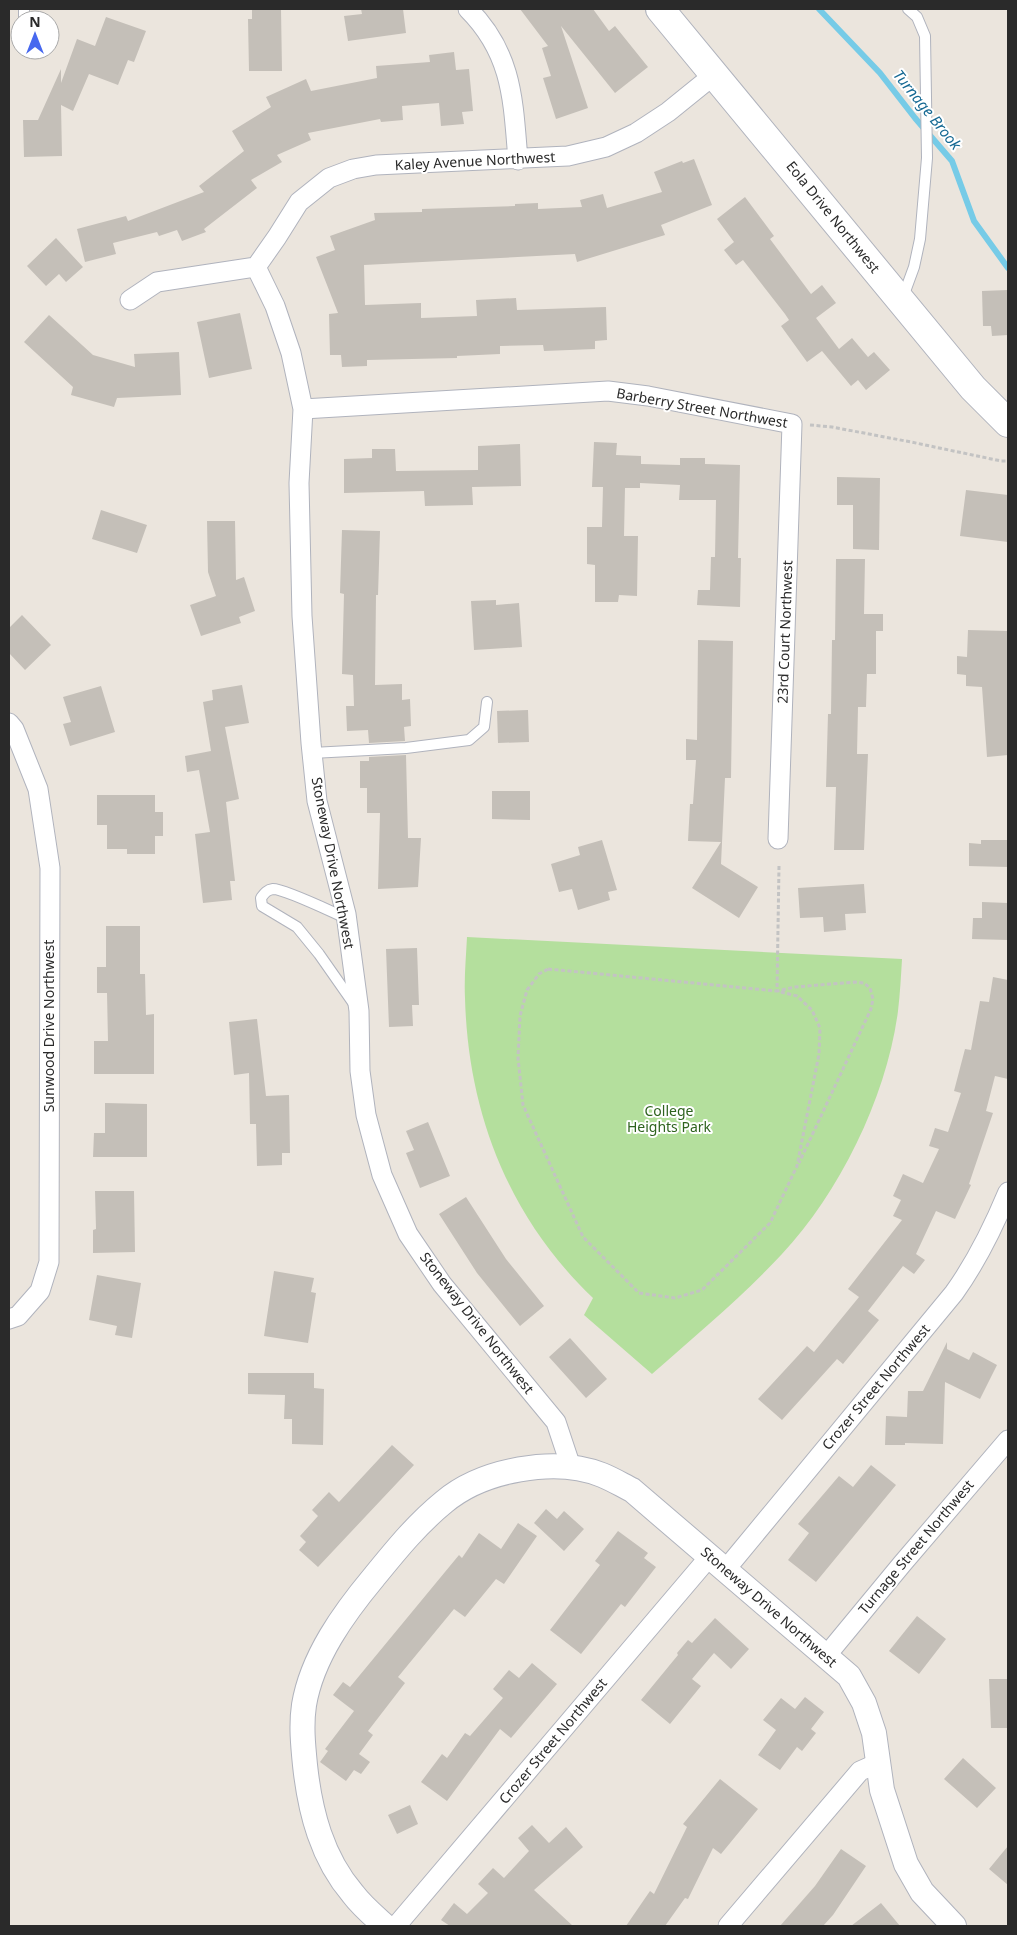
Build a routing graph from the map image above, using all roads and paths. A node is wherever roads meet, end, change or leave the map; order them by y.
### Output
1 (468, 9) edge
2 (660, 9) edge
3 (908, 9) edge
4 (715, 74) junction
5 (518, 160) junction
6 (256, 267) junction
7 (130, 300) dead end
8 (901, 301) junction
9 (303, 409) junction
10 (1008, 423) edge
11 (792, 424) junction
12 (1008, 460) edge
13 (487, 702) dead end
14 (9, 723) edge
15 (312, 753) junction
16 (778, 839) dead end
17 (779, 866) dead end
18 (346, 918) junction
19 (777, 991) junction
20 (359, 1012) junction
21 (797, 1166) junction
22 (1008, 1192) edge
23 (9, 1319) edge
24 (1008, 1440) edge
25 (571, 1467) junction
26 (718, 1563) junction
27 (826, 1656) junction
28 (878, 1763) junction
29 (385, 1926) edge
30 (396, 1926) edge
31 (728, 1926) edge
32 (954, 1926) edge

1 - 5 street
2 - 4 main road, Eola Drive Northwest
3 - 8 lane
4 - 5 street, Kaley Avenue Northwest
4 - 8 main road, Eola Drive Northwest
5 - 6 street, Kaley Avenue Northwest
6 - 7 street
6 - 9 street, Stoneway Drive Northwest
8 - 10 main road, Eola Drive Northwest
9 - 11 street, Barberry Street Northwest
9 - 15 street, Stoneway Drive Northwest
11 - 12 path, Barberry Street Northwest
11 - 16 street, 23rd Court Northwest
13 - 15 lane
14 - 23 street, Sunwood Drive Northwest
15 - 18 street, Stoneway Drive Northwest
17 - 19 path
18 - 20 street, Stoneway Drive Northwest
18 - 20 lane
19 - 21 path
19 - 21 path
19 - 21 path
20 - 25 street, Stoneway Drive Northwest
22 - 26 street, Crozer Street Northwest
24 - 27 street, Turnage Street Northwest
25 - 26 street, Stoneway Drive Northwest
25 - 29 street
26 - 27 street, Stoneway Drive Northwest
26 - 30 street, Crozer Street Northwest
27 - 28 street, Stoneway Drive Northwest
28 - 31 street
28 - 32 street, Stoneway Drive Northwest

